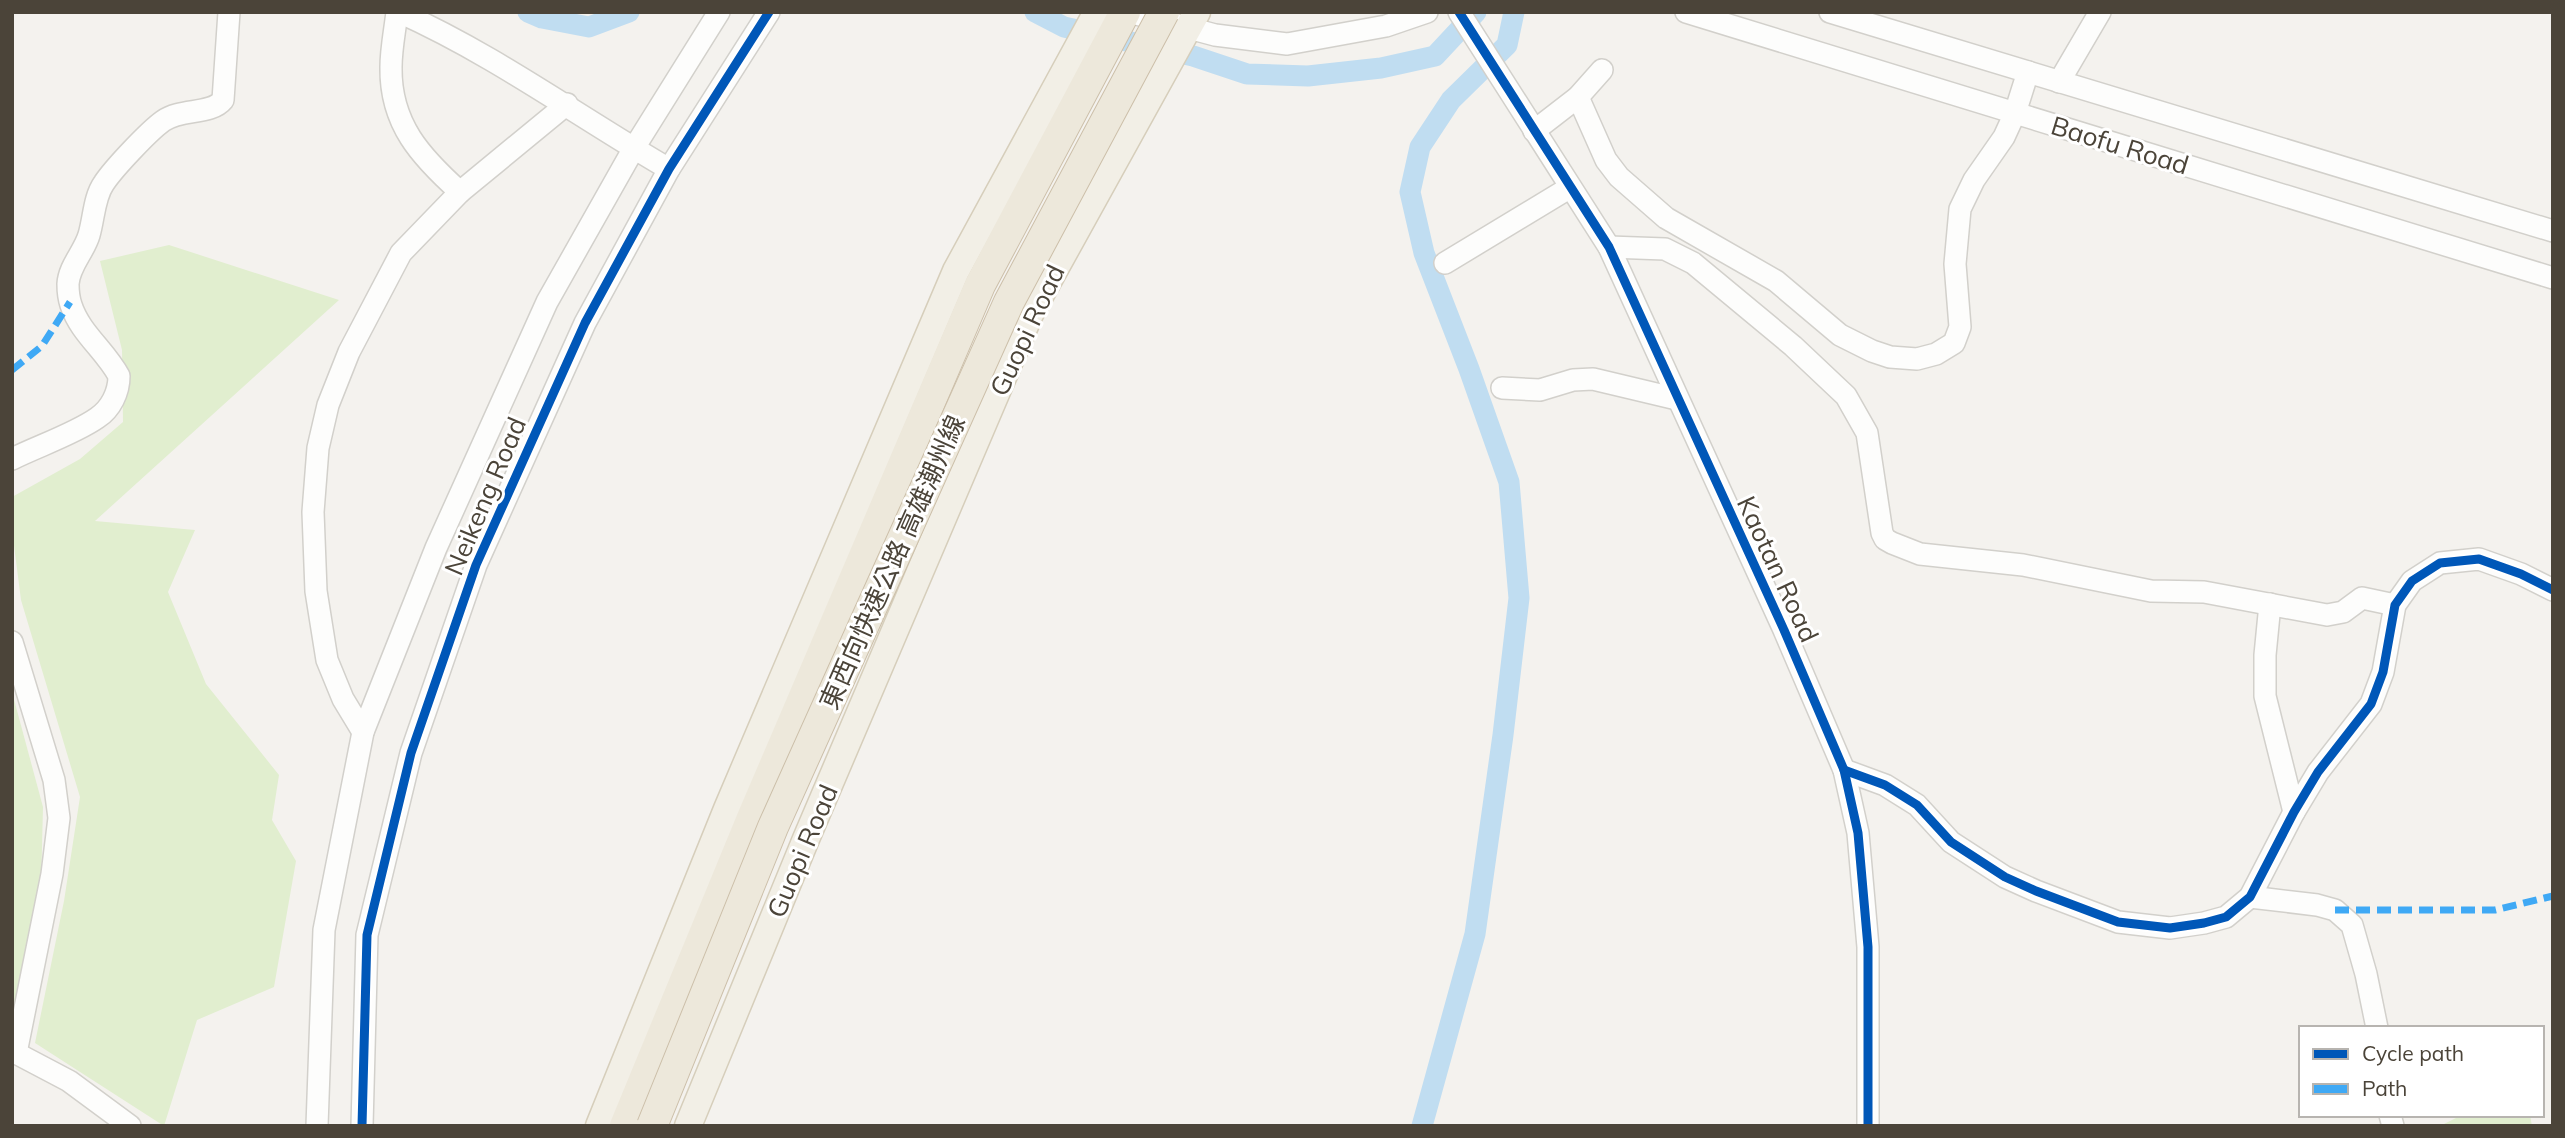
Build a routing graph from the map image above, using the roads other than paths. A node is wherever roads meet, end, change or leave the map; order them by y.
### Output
1 (229, 12) edge
2 (398, 12) edge
3 (719, 12) edge
4 (769, 12) edge
5 (1127, 12) edge
6 (1427, 12) edge
7 (1459, 12) edge
8 (1686, 12) edge
9 (1830, 12) edge
10 (2100, 12) edge
11 (1096, 15) edge
12 (1183, 23) edge
13 (1602, 70) dead end
14 (2028, 72) junction
15 (2059, 82) junction
16 (1578, 97) junction
17 (567, 104) junction
18 (2015, 113) junction
19 (1534, 131) junction
20 (634, 148) junction
21 (669, 169) junction
22 (1569, 188) junction
23 (460, 192) junction
24 (2553, 231) edge
25 (1609, 247) junction
26 (1446, 262) dead end
27 (2553, 278) edge
28 (1502, 388) dead end
29 (1677, 398) junction
30 (12, 459) edge
31 (2553, 590) edge
32 (2270, 604) junction
33 (2395, 604) junction
34 (12, 642) edge
35 (363, 732) junction
36 (1844, 770) junction
37 (2294, 812) junction
38 (2250, 897) junction
39 (2376, 1026) edge
40 (14, 1052) edge
41 (130, 1126) edge
42 (317, 1126) edge
43 (362, 1126) edge
44 (599, 1126) edge
45 (625, 1126) edge
46 (652, 1126) edge
47 (688, 1126) edge
48 (1868, 1126) edge

1 - 30 street
2 - 17 street
2 - 23 street
3 - 20 street, Neikeng Road
4 - 21 street, Neikeng Road
5 - 12 street
5 - 45 highway, 東西向快速公路 高雄潮州線
6 - 12 street
7 - 19 street, Kaotan Road
8 - 18 street, Baofu Road
9 - 14 street, Baofu Road
10 - 15 street
11 - 44 main road
12 - 46 highway, 東西向快速公路 高雄潮州線, bridge
12 - 47 main road, Guopi Road
13 - 16 street
14 - 15 street, Baofu Road
14 - 18 street
15 - 24 street, Baofu Road
16 - 18 street
16 - 19 street
17 - 20 street
17 - 23 street
18 - 27 street, Baofu Road
19 - 22 street, Kaotan Road
20 - 21 street
20 - 35 street, Neikeng Road
21 - 43 street, Neikeng Road
22 - 25 street, Kaotan Road
22 - 26 street
23 - 35 street
25 - 29 street, Kaotan Road
25 - 32 street
28 - 29 street
29 - 36 street, Kaotan Road
31 - 33 street
32 - 33 street
32 - 37 street
33 - 37 street
34 - 40 street
35 - 42 street, Neikeng Road
36 - 38 street
36 - 48 street, Kaotan Road
37 - 38 street
38 - 39 street
40 - 41 street

